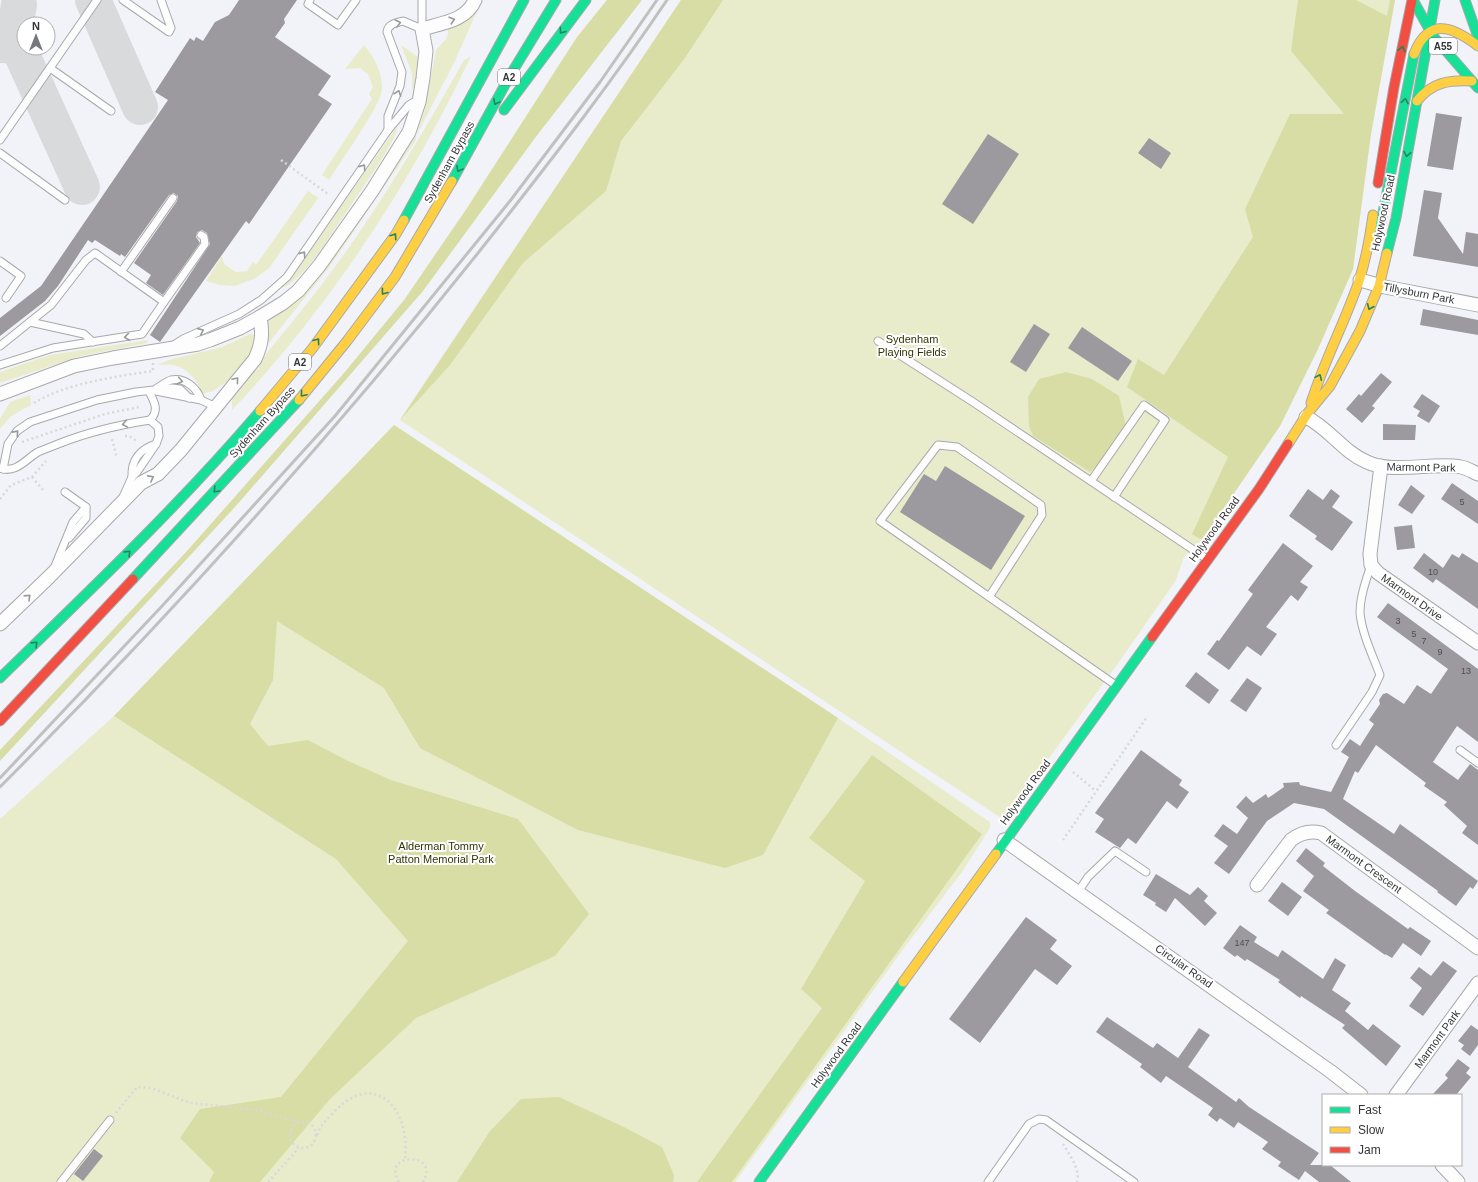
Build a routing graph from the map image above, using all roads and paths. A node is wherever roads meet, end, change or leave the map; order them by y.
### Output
1 (97, 0) edge
2 (123, 0) edge
3 (161, 0) edge
4 (310, 0) edge
5 (356, 0) edge
6 (422, 0) edge
7 (475, 0) edge
8 (524, 0) edge
9 (556, 0) edge
10 (586, 0) edge
11 (1412, 0) edge
12 (1435, 0) edge
13 (1465, 0) edge
14 (422, 29) junction
15 (1430, 32) junction
16 (1478, 37) edge
17 (1478, 46) edge
18 (50, 68) junction
19 (1475, 85) edge
20 (419, 99) junction
21 (1417, 101) junction
22 (111, 112) dead end
23 (388, 130) junction
24 (478, 135) junction
25 (0, 140) edge
26 (0, 153) edge
27 (281, 160) dead end
28 (328, 194) dead end
29 (173, 198) dead end
30 (65, 200) dead end
31 (1371, 230) junction
32 (201, 235) dead end
33 (0, 261) edge
34 (121, 272) junction
35 (1360, 280) junction
36 (1379, 286) junction
37 (6, 298) dead end
38 (164, 302) junction
39 (1478, 304) edge
40 (260, 317) junction
41 (30, 322) junction
42 (878, 341) dead end
43 (93, 342) junction
44 (0, 346) edge
45 (167, 350) junction
46 (153, 362) dead end
47 (0, 365) edge
48 (151, 391) junction
49 (0, 394) edge
50 (201, 400) junction
51 (34, 404) dead end
52 (139, 407) dead end
53 (216, 407) junction
54 (1306, 416) junction
55 (150, 420) junction
56 (123, 437) dead end
57 (118, 438) dead end
58 (112, 439) junction
59 (106, 440) dead end
60 (138, 442) dead end
61 (19, 445) dead end
62 (117, 458) dead end
63 (49, 460) dead end
64 (1381, 466) junction
65 (1, 468) edge
66 (1478, 474) edge
67 (32, 477) junction
68 (1091, 481) junction
69 (44, 491) dead end
70 (64, 492) dead end
71 (1114, 497) junction
72 (0, 499) edge
73 (120, 504) junction
74 (1207, 559) junction
75 (1371, 565) junction
76 (49, 577) junction
77 (989, 597) junction
78 (0, 624) edge
79 (1478, 643) edge
80 (4, 672) edge
81 (0, 678) edge
82 (1117, 686) junction
83 (14, 705) junction
84 (0, 712) edge
85 (1147, 717) dead end
86 (0, 721) edge
87 (1336, 745) dead end
88 (1460, 750) dead end
89 (1478, 763) edge
90 (1071, 770) dead end
91 (1096, 791) junction
92 (1004, 840) junction
93 (1063, 840) dead end
94 (1146, 872) dead end
95 (1257, 885) dead end
96 (1078, 892) junction
97 (1478, 948) edge
98 (1478, 983) edge
99 (1360, 1094) edge
100 (1397, 1094) edge
101 (110, 1120) joint
102 (298, 1122) junction
103 (1053, 1125) junction
104 (317, 1135) junction
105 (299, 1148) junction
106 (405, 1159) junction
107 (1443, 1166) edge
108 (61, 1182) edge
109 (268, 1182) edge
110 (399, 1182) edge
111 (423, 1182) edge
112 (759, 1182) edge
113 (988, 1182) edge
114 (1077, 1182) edge
115 (1134, 1182) edge
116 (1458, 1182) edge

1 - 18 lane
2 - 3 lane
4 - 5 lane
6 - 14 lane
14 -> 7 street
80 -> 8 main road, Sydenham Bypass / A2
9 -> 24 main road, Sydenham Bypass / A2
10 -> 24 main road
11 - 15 main road, A55
31 -> 11 main road, Holywood Road
12 - 15 main road, Holywood Road
13 - 16 main road
14 - 20 street
23 -> 14 lane
15 - 17 main road
15 - 19 main road, A55
15 - 21 main road, Holywood Road
31 -> 15 main road
18 - 22 lane
18 - 25 lane
19 - 21 main road
20 - 23 lane
20 - 40 street
21 -> 36 main road, Holywood Road
45 -> 23 lane
24 -> 83 main road, Sydenham Bypass / A2
26 - 30 lane
27 - 28 path
29 - 34 lane
31 - 35 main road, Holywood Road
32 - 38 lane
33 - 37 lane
34 - 38 lane
34 - 41 lane
35 - 36 street, Tillysburn Park
54 -> 35 main road, Holywood Road
36 - 39 street, Tillysburn Park
36 -> 54 main road, Holywood Road
38 -> 43 lane
40 - 45 street
53 -> 40 street
41 - 43 lane
41 - 44 lane
42 - 68 lane
43 - 47 lane
45 - 49 street
46 - 51 path
48 - 50 lane
48 -> 50 lane
48 - 55 lane
65 -> 48 lane
50 - 53 lane
52 - 61 path
73 -> 53 street
54 - 64 street, Marmont Park
54 - 74 main road, Holywood Road
55 -> 65 lane
55 - 73 lane
56 - 60 path
57 - 58 path
58 - 59 path
58 - 62 path
63 - 67 path
64 - 66 street, Marmont Park
64 - 75 street, Marmont Drive
67 - 69 path
67 - 72 path
68 - 71 lane
68 - 71 lane
70 - 76 lane
71 - 74 lane
73 - 76 street
74 - 82 main road, Holywood Road
75 - 79 street, Marmont Drive
75 - 87 lane
78 -> 76 street
77 - 77 lane
77 - 82 lane
80 - 81 main road, Sydenham Bypass / A2
82 - 92 main road, Holywood Road
83 - 84 main road
83 - 86 main road, Sydenham Bypass / A2
85 - 91 path
88 - 89 lane
90 - 91 path
91 - 93 path
92 - 96 street, Circular Road
92 - 112 main road, Holywood Road
94 - 96 lane
95 - 97 street, Marmont Crescent
96 - 99 street, Circular Road
98 - 100 street, Marmont Park
101 - 102 path
101 - 108 lane
102 - 104 path
102 - 105 path
103 - 113 lane
103 - 114 path
103 - 115 lane
104 - 105 path
104 - 106 path
105 - 109 path
106 - 110 path
106 - 111 path
107 - 116 street

